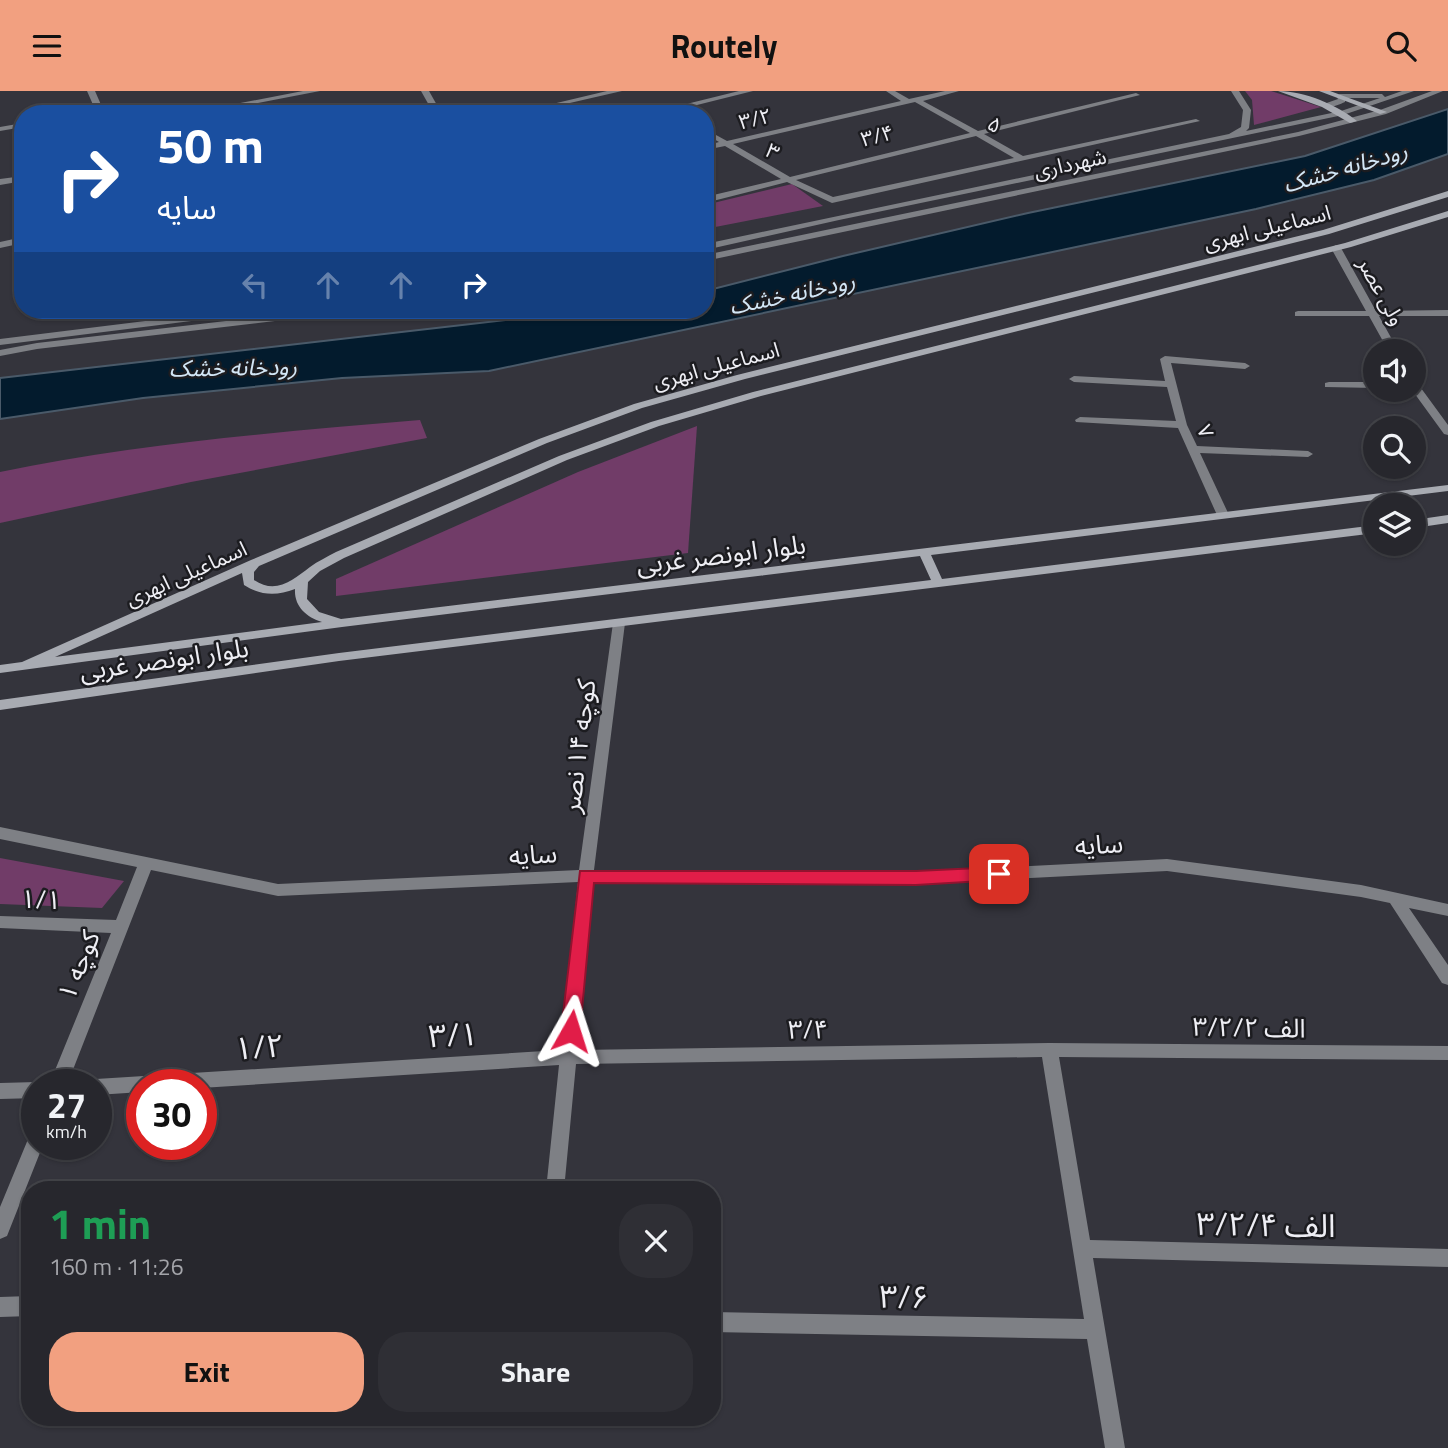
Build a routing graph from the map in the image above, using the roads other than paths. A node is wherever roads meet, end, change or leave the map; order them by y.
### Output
1 (316, 91) edge
2 (618, 91) edge
3 (750, 91) edge
4 (890, 91) edge
5 (955, 91) edge
6 (1235, 91) edge
7 (1282, 91) edge
8 (1323, 91) edge
9 (1439, 91) edge
10 (1409, 92) edge
11 (1136, 95) dead end
12 (1340, 96) junction
13 (912, 101) junction
14 (238, 105) edge
15 (553, 105) edge
16 (699, 105) edge
17 (1325, 105) junction
18 (1366, 106) junction
19 (1383, 112) junction
20 (1343, 113) junction
21 (1196, 121) dead end
22 (1353, 121) junction
23 (976, 134) junction
24 (714, 137) edge
25 (1223, 140) junction
26 (724, 143) junction
27 (714, 146) edge
28 (1020, 158) junction
29 (789, 180) junction
30 (1448, 194) edge
31 (714, 198) edge
32 (1448, 214) edge
33 (714, 245) edge
34 (1336, 248) junction
35 (714, 256) edge
36 (1373, 313) junction
37 (1448, 313) edge
38 (1298, 314) dead end
39 (183, 319) edge
40 (268, 319) edge
41 (1387, 339) edge
42 (0, 342) edge
43 (0, 353) edge
44 (1245, 366) dead end
45 (1074, 379) dead end
46 (1171, 384) junction
47 (1329, 385) dead end
48 (1363, 385) edge
49 (1426, 402) edge
50 (1080, 420) dead end
51 (1182, 425) junction
52 (1448, 432) edge
53 (1193, 449) junction
54 (1308, 454) dead end
55 (1448, 488) edge
56 (1223, 515) junction
57 (1448, 519) edge
58 (1426, 522) edge
59 (1363, 531) edge
60 (924, 552) junction
61 (255, 563) junction
62 (302, 581) junction
63 (937, 583) junction
64 (342, 623) junction
65 (618, 623) junction
66 (26, 666) junction
67 (0, 669) edge
68 (0, 705) edge
69 (0, 833) edge
70 (146, 864) junction
71 (586, 876) junction
72 (1396, 900) junction
73 (1448, 910) edge
74 (0, 922) edge
75 (122, 926) junction
76 (1448, 978) edge
77 (1049, 1050) junction
78 (1448, 1053) edge
79 (568, 1057) junction
80 (64, 1069) edge
81 (341, 1070) joint
82 (112, 1086) edge
83 (21, 1090) edge
84 (0, 1091) edge
85 (28, 1160) edge
86 (556, 1181) edge
87 (0, 1230) edge
88 (1082, 1249) junction
89 (1448, 1258) edge
90 (21, 1306) edge
91 (0, 1307) edge
92 (721, 1322) edge
93 (1095, 1329) junction
94 (1115, 1448) edge

1 - 14 street
2 - 15 street
3 - 16 street
4 - 13 street, ۵
5 - 13 street, ۳/۲
6 - 25 street
7 - 17 main road
8 - 12 main road
9 - 19 street, شهرداری
10 - 12 street
10 - 18 street, شهرداری
11 - 23 street, ۳/۴
12 - 17 street
12 - 18 main road
13 - 23 street, ۵
13 - 26 street, ۳/۲
17 - 20 main road
18 - 19 main road
18 - 20 street, شهرداری
19 - 22 street, شهرداری
20 - 22 main road
20 - 25 street, شهرداری
21 - 28 street, ۳
22 - 35 street, شهرداری
23 - 28 street, ۵
23 - 29 street, ۳/۴
24 - 26 street, ۳
25 - 33 street, شهرداری
26 - 27 street
26 - 29 street, ۳
28 - 29 street, ۳
29 - 31 street, ۳/۴
30 - 61 main road, اسماعیلی ابهری
32 - 34 main road, اسماعیلی ابهری
34 - 36 street, ولی عصر
34 - 62 main road, اسماعیلی ابهری
36 - 37 street
36 - 38 street
36 - 41 street, ولی عصر
39 - 42 street
40 - 43 street
44 - 46 street, ۷
45 - 46 street
46 - 51 street, ۷
47 - 48 street
49 - 52 street
50 - 51 street
51 - 53 street, ۷
53 - 54 street
53 - 56 street, ۷
55 - 56 main road, بلوار ابونصر غربی
56 - 60 main road, بلوار ابونصر غربی
57 - 58 main road
59 - 63 main road, بلوار ابونصر غربی
60 - 63 main road
60 - 64 main road, بلوار ابونصر غربی
61 - 62 main road, اسماعیلی ابهری
61 - 66 main road, اسماعیلی ابهری
62 - 64 main road
63 - 65 main road, بلوار ابونصر غربی
64 - 66 main road, بلوار ابونصر غربی
65 - 68 main road, بلوار ابونصر غربی
65 - 71 street, کوچه ۱۴ نصر
66 - 67 main road, بلوار ابونصر غربی
69 - 70 street, سایه
70 - 71 street, سایه
70 - 75 street, کوچه ۱
71 - 72 street, سایه
71 - 79 street, کوچه ۱۴ نصر
72 - 73 street, سایه
72 - 76 street
74 - 75 street, ۱/۱
75 - 80 street, کوچه ۱
77 - 78 street, ۳/۲/۲ الف
77 - 79 street, ۳/۴
77 - 88 street
79 - 81 street, ۳/۱
79 - 86 street, کوچه ۱۴ نصر
81 - 82 street, ۱/۲
83 - 84 street
85 - 87 street
88 - 89 street, ۳/۲/۴ الف
88 - 93 street
90 - 91 street
92 - 93 street, ۳/۶
93 - 94 street

